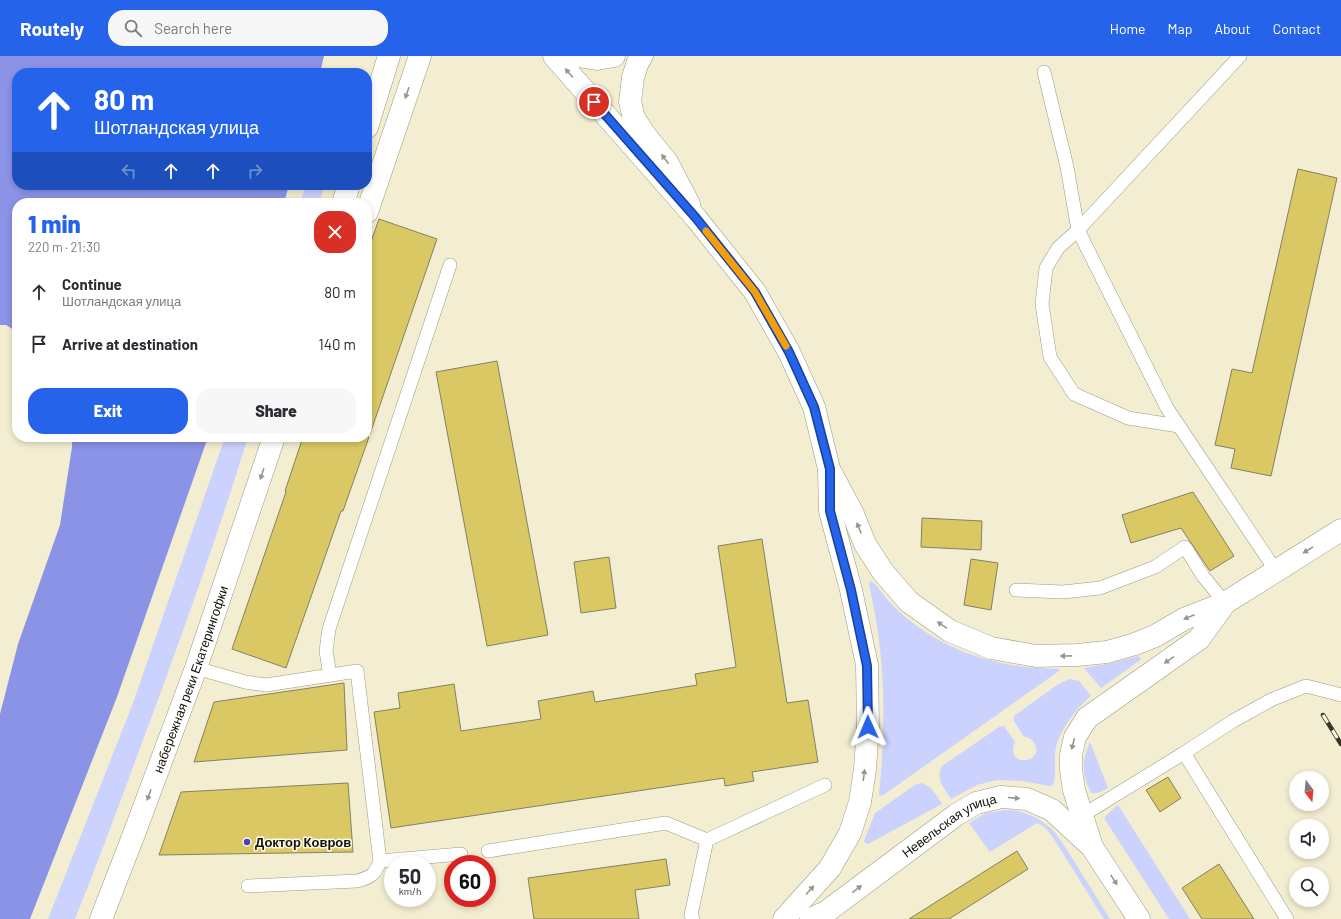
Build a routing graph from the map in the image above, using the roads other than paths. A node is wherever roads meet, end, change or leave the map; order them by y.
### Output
1 (389, 56) edge
2 (420, 56) edge
3 (554, 56) edge
4 (578, 56) edge
5 (614, 56) edge
6 (642, 56) edge
7 (1240, 56) edge
8 (1044, 72) dead end
9 (372, 111) edge
10 (372, 198) edge
11 (696, 218) junction
12 (1078, 230) junction
13 (450, 265) dead end
14 (1179, 426) junction
15 (272, 442) edge
16 (830, 469) junction
17 (1341, 530) edge
18 (1276, 571) junction
19 (1016, 590) dead end
20 (1225, 603) junction
21 (196, 668) junction
22 (330, 675) junction
23 (1341, 695) edge
24 (1184, 753) junction
25 (825, 785) dead end
26 (1083, 815) junction
27 (707, 840) junction
28 (1092, 847) junction
29 (488, 851) dead end
30 (461, 854) dead end
31 (380, 861) junction
32 (248, 886) dead end
33 (101, 919) edge
34 (693, 919) edge
35 (784, 919) edge
36 (811, 919) edge
37 (1139, 919) edge
38 (1287, 919) edge

1 - 9 main road
2 -> 10 main road
11 -> 3 main road
4 - 5 main road
11 -> 6 main road
7 - 12 lane
8 - 12 lane
11 - 16 main road
12 - 14 lane
12 - 14 lane
13 - 22 lane
14 - 18 lane
15 -> 21 main road, набережная реки Екатерингофки
20 -> 16 main road
35 -> 16 main road
17 -> 18 main road
18 - 20 main road
19 - 20 lane
20 -> 26 main road
21 - 22 lane
21 -> 33 main road, набережная реки Екатерингофки
22 - 31 lane
23 - 24 lane
24 - 26 lane
24 - 38 lane
25 - 27 lane
26 - 28 main road
27 - 29 lane
27 - 34 lane
36 -> 28 main road, Невельская улица
28 -> 37 main road
30 - 31 lane
31 - 32 lane

